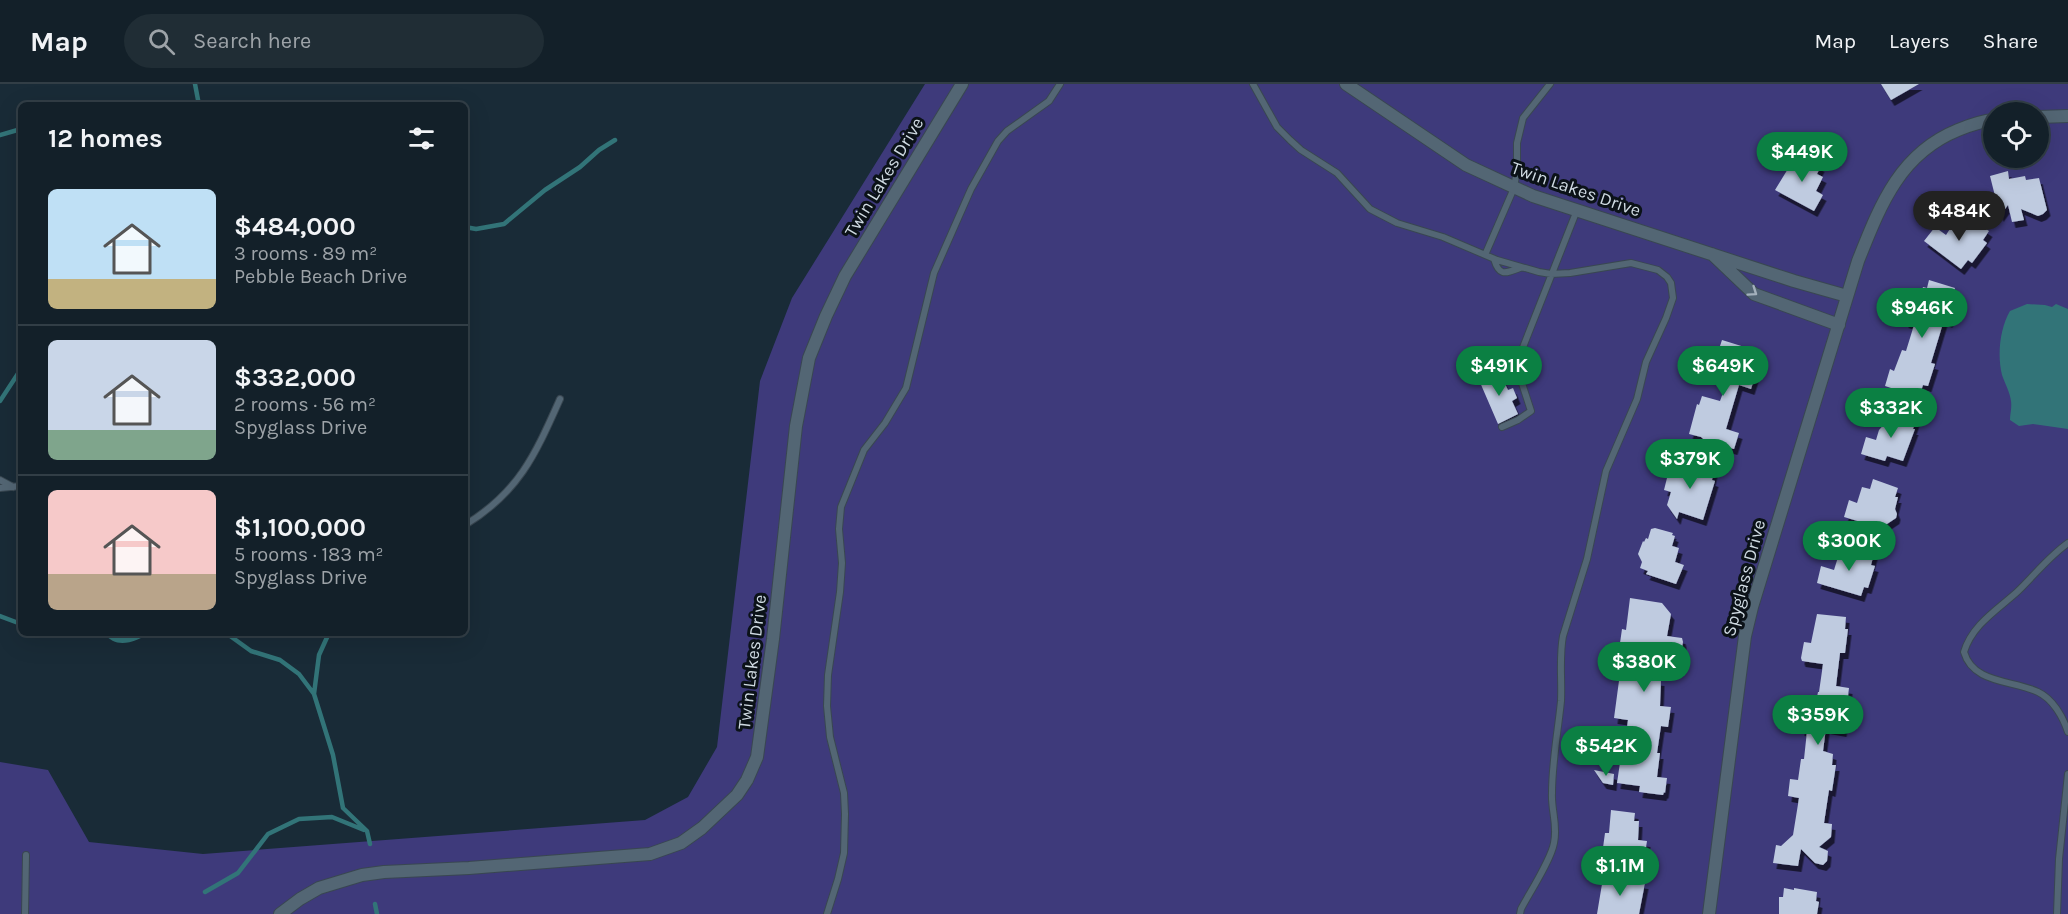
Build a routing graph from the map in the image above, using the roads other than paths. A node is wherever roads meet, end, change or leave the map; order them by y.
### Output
1 (962, 84) edge
2 (1060, 84) edge
3 (1253, 84) edge
4 (1347, 84) edge
5 (1550, 84) edge
6 (2068, 116) edge
7 (2049, 117) edge
8 (1983, 121) edge
9 (1514, 188) junction
10 (1578, 210) junction
11 (1711, 253) junction
12 (1485, 255) junction
13 (1551, 274) junction
14 (1847, 296) junction
15 (1839, 325) junction
16 (560, 399) dead end
17 (1502, 427) dead end
18 (0, 480) edge
19 (18, 486) edge
20 (13, 487) junction
21 (0, 488) edge
22 (468, 523) edge
23 (2068, 543) edge
24 (2068, 732) edge
25 (2068, 774) edge
26 (27, 855) dead end
27 (26, 914) edge
28 (280, 914) edge
29 (827, 914) edge
30 (1520, 914) edge
31 (1709, 914) edge
32 (2057, 914) edge

1 - 28 street, Twin Lakes Drive
2 - 29 lane
3 - 12 lane
4 - 9 street, Twin Lakes Drive
5 - 9 lane
6 - 7 street
8 - 14 street, Spyglass Drive
9 - 10 street, Twin Lakes Drive
9 - 12 lane
10 - 11 street, Twin Lakes Drive
10 - 13 lane
11 - 14 street, Twin Lakes Drive
11 -> 15 street, Twin Lakes Drive
12 - 13 lane
13 - 17 lane
13 - 30 lane
14 - 15 street, Spyglass Drive
15 - 31 street, Spyglass Drive
16 - 22 lane
18 - 20 lane
19 - 20 lane
20 - 21 lane
23 - 24 lane
25 - 32 lane
26 - 27 lane

